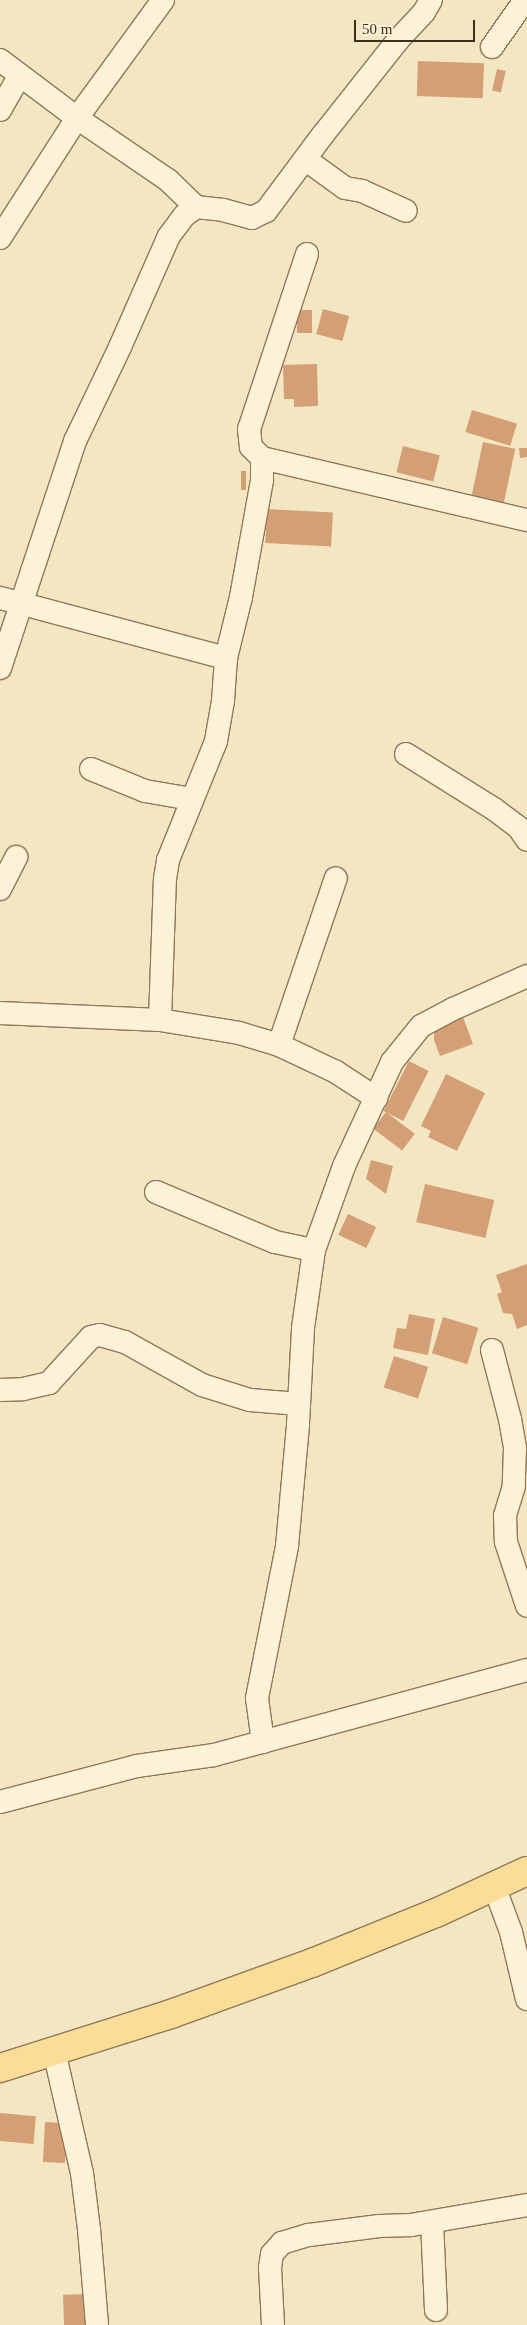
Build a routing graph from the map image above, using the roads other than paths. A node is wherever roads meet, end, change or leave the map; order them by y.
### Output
1 (163, 0) edge
2 (525, 0) edge
3 (422, 4) edge
4 (492, 48) dead end
5 (0, 60) edge
6 (20, 75) junction
7 (0, 110) edge
8 (77, 118) junction
9 (305, 159) junction
10 (196, 207) junction
11 (406, 211) dead end
12 (0, 238) edge
13 (307, 254) dead end
14 (262, 458) junction
15 (527, 520) edge
16 (11, 600) edge
17 (226, 658) junction
18 (0, 668) edge
19 (406, 754) dead end
20 (91, 770) dead end
21 (192, 799) junction
22 (527, 840) edge
23 (16, 857) dead end
24 (336, 878) dead end
25 (0, 889) edge
26 (527, 976) edge
27 (0, 1013) edge
28 (160, 1020) junction
29 (279, 1045) junction
30 (376, 1098) junction
31 (156, 1192) dead end
32 (314, 1250) junction
33 (492, 1350) dead end
34 (0, 1390) edge
35 (299, 1404) junction
36 (527, 1606) edge
37 (527, 1670) edge
38 (263, 1742) junction
39 (0, 1802) edge
40 (527, 1871) edge
41 (494, 1886) junction
42 (527, 1999) edge
43 (54, 2051) junction
44 (0, 2068) edge
45 (527, 2205) edge
46 (432, 2222) junction
47 (436, 2310) dead end
48 (97, 2325) edge
49 (273, 2325) edge

1 - 8 street
2 - 4 street
3 - 9 street
5 - 6 street
6 - 7 street
6 - 8 street
8 - 10 street
8 - 12 street
9 - 10 street
9 - 11 street
10 - 16 street
13 - 14 street
14 - 15 street
14 - 17 street
16 - 17 street
16 - 18 street
17 - 21 street
19 - 22 street
20 - 21 street
21 - 28 street
23 - 25 street
24 - 29 street
26 - 30 street
27 - 28 street
28 - 29 street
29 - 30 street
30 - 32 street
31 - 32 street
32 - 35 street
33 - 36 street
34 - 35 street
35 - 38 street
37 - 38 street
38 - 39 street
40 - 41 main road
41 - 42 street
41 - 43 main road
43 - 44 main road
43 - 48 street
45 - 46 street
46 - 47 street
46 - 49 street

